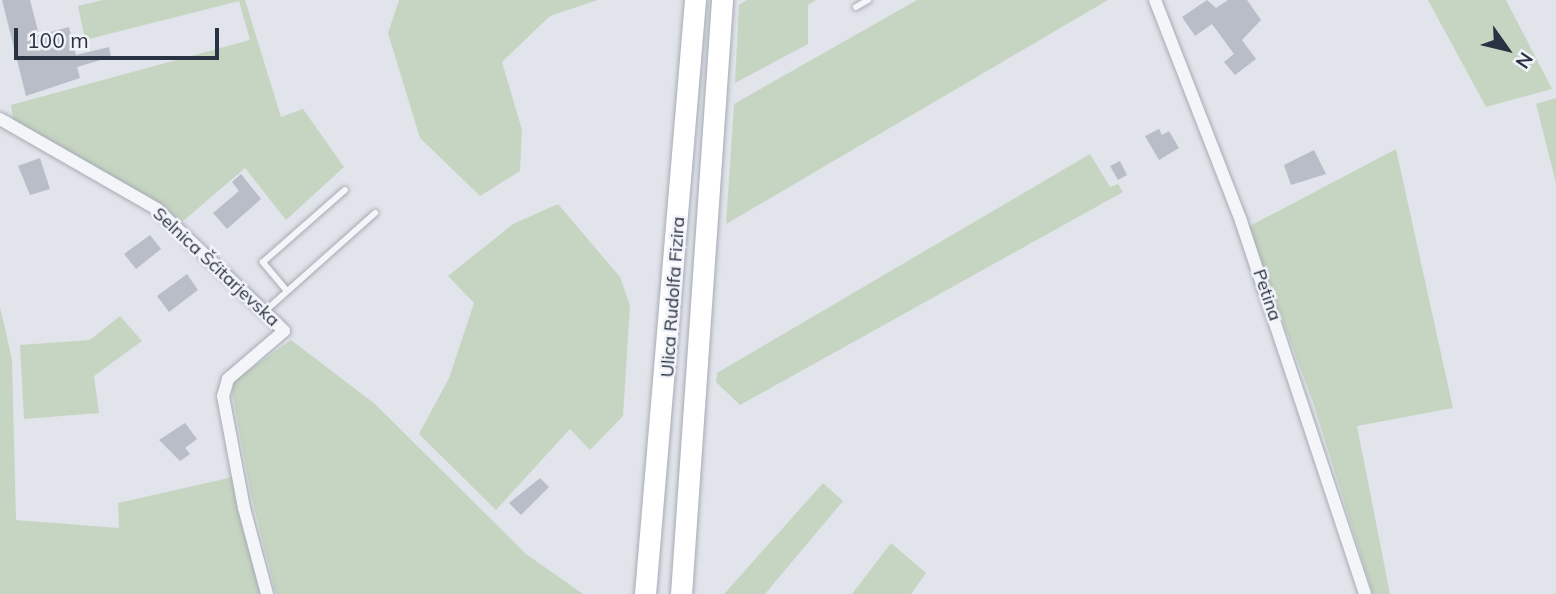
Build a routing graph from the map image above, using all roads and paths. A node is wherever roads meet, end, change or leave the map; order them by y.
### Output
1 (695, 0) edge
2 (722, 0) edge
3 (868, 0) edge
4 (1155, 0) edge
5 (856, 7) dead end
6 (0, 119) edge
7 (345, 190) dead end
8 (375, 213) dead end
9 (287, 292) junction
10 (264, 312) junction
11 (267, 594) edge
12 (645, 594) edge
13 (681, 594) edge
14 (1365, 594) edge

1 - 12 main road, Ulica Rudolfa Fizira
2 - 13 main road, Ulica Rudolfa Fizira
3 - 5 lane
4 - 14 street, Petina
6 - 10 street, Selnica Šćitarjevska
7 - 9 lane
8 - 9 lane
9 - 10 lane
10 - 11 street, Selnica Šćitarjevska

